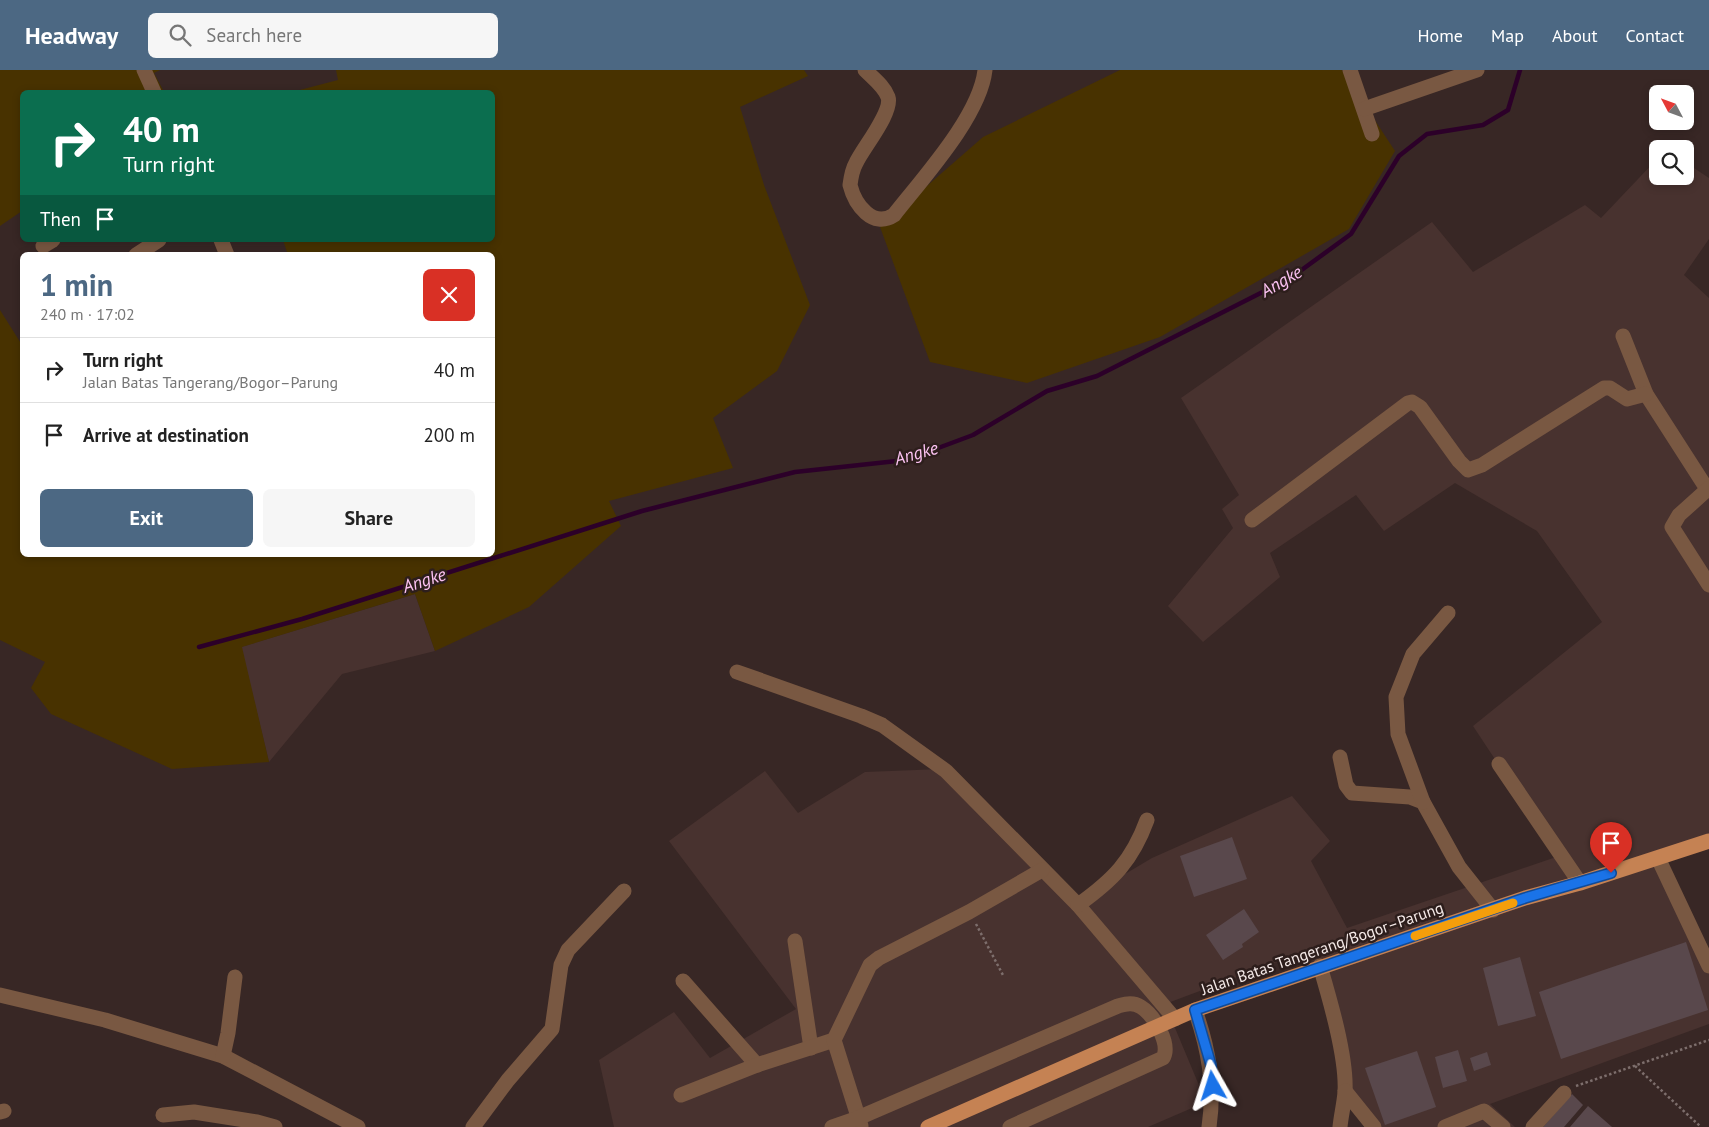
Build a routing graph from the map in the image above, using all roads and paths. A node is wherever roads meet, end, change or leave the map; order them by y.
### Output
1 (144, 70) edge
2 (865, 70) edge
3 (985, 70) edge
4 (1350, 70) edge
5 (1477, 70) edge
6 (153, 90) edge
7 (1364, 109) junction
8 (1372, 134) dead end
9 (156, 242) edge
10 (141, 252) edge
11 (1623, 336) dead end
12 (1646, 394) junction
13 (1708, 489) edge
14 (1252, 520) dead end
15 (1709, 585) edge
16 (1448, 613) dead end
17 (737, 672) dead end
18 (1340, 757) dead end
19 (1499, 764) dead end
20 (1423, 802) junction
21 (1147, 820) dead end
22 (1709, 841) edge
23 (1658, 858) junction
24 (1042, 870) junction
25 (1580, 884) junction
26 (624, 891) dead end
27 (1078, 906) junction
28 (1493, 910) junction
29 (970, 912) junction
30 (795, 941) dead end
31 (1320, 966) junction
32 (1709, 966) edge
33 (1004, 976) dead end
34 (235, 977) dead end
35 (683, 981) dead end
36 (0, 994) edge
37 (1195, 1010) junction
38 (1176, 1019) junction
39 (1158, 1026) junction
40 (834, 1040) junction
41 (1709, 1040) edge
42 (811, 1048) junction
43 (223, 1056) junction
44 (757, 1065) junction
45 (1635, 1066) junction
46 (1345, 1091) junction
47 (1564, 1092) joint
48 (680, 1095) dead end
49 (162, 1115) dead end
50 (860, 1122) edge
51 (275, 1127) edge
52 (358, 1127) edge
53 (473, 1127) edge
54 (832, 1127) edge
55 (928, 1127) edge
56 (1010, 1127) edge
57 (1209, 1127) edge
58 (1340, 1127) edge
59 (1374, 1127) edge
60 (1445, 1127) edge
61 (1503, 1127) edge
62 (1533, 1127) edge
63 (1701, 1127) edge

1 - 6 street
2 - 3 street
4 - 7 street
5 - 7 street
7 - 8 street
9 - 10 street
11 - 12 street
12 - 13 street
12 - 14 street
13 - 15 street
16 - 20 street
17 - 24 street
18 - 20 street
19 - 25 street
20 - 28 street
21 - 27 street
22 - 23 main road, Jalan Batas Tangerang/Bogor–Parung
23 - 25 main road, Jalan Batas Tangerang/Bogor–Parung
23 - 32 street
24 - 27 street
24 - 29 street
25 - 28 main road, Jalan Batas Tangerang/Bogor–Parung
26 - 53 street
27 - 38 street
28 - 31 main road, Jalan Batas Tangerang/Bogor–Parung
29 - 33 path
29 - 40 street
30 - 42 street
31 - 37 main road, Jalan Batas Tangerang/Bogor–Parung
31 - 46 street
34 - 43 street
35 - 44 street
36 - 43 street
37 - 38 main road, Jalan Batas Tangerang/Bogor–Parung
37 - 57 street
38 - 39 main road, Jalan Batas Tangerang/Bogor–Parung
39 - 50 street
39 - 55 main road, Jalan Batas Tangerang/Bogor–Parung
39 - 56 street
40 - 42 street
40 - 50 street
41 - 45 path
42 - 44 street
43 - 52 street
44 - 48 street
45 - 47 path
45 - 63 path
46 - 58 street
46 - 59 street
47 - 62 street
49 - 51 street
50 - 54 street
60 - 61 street

